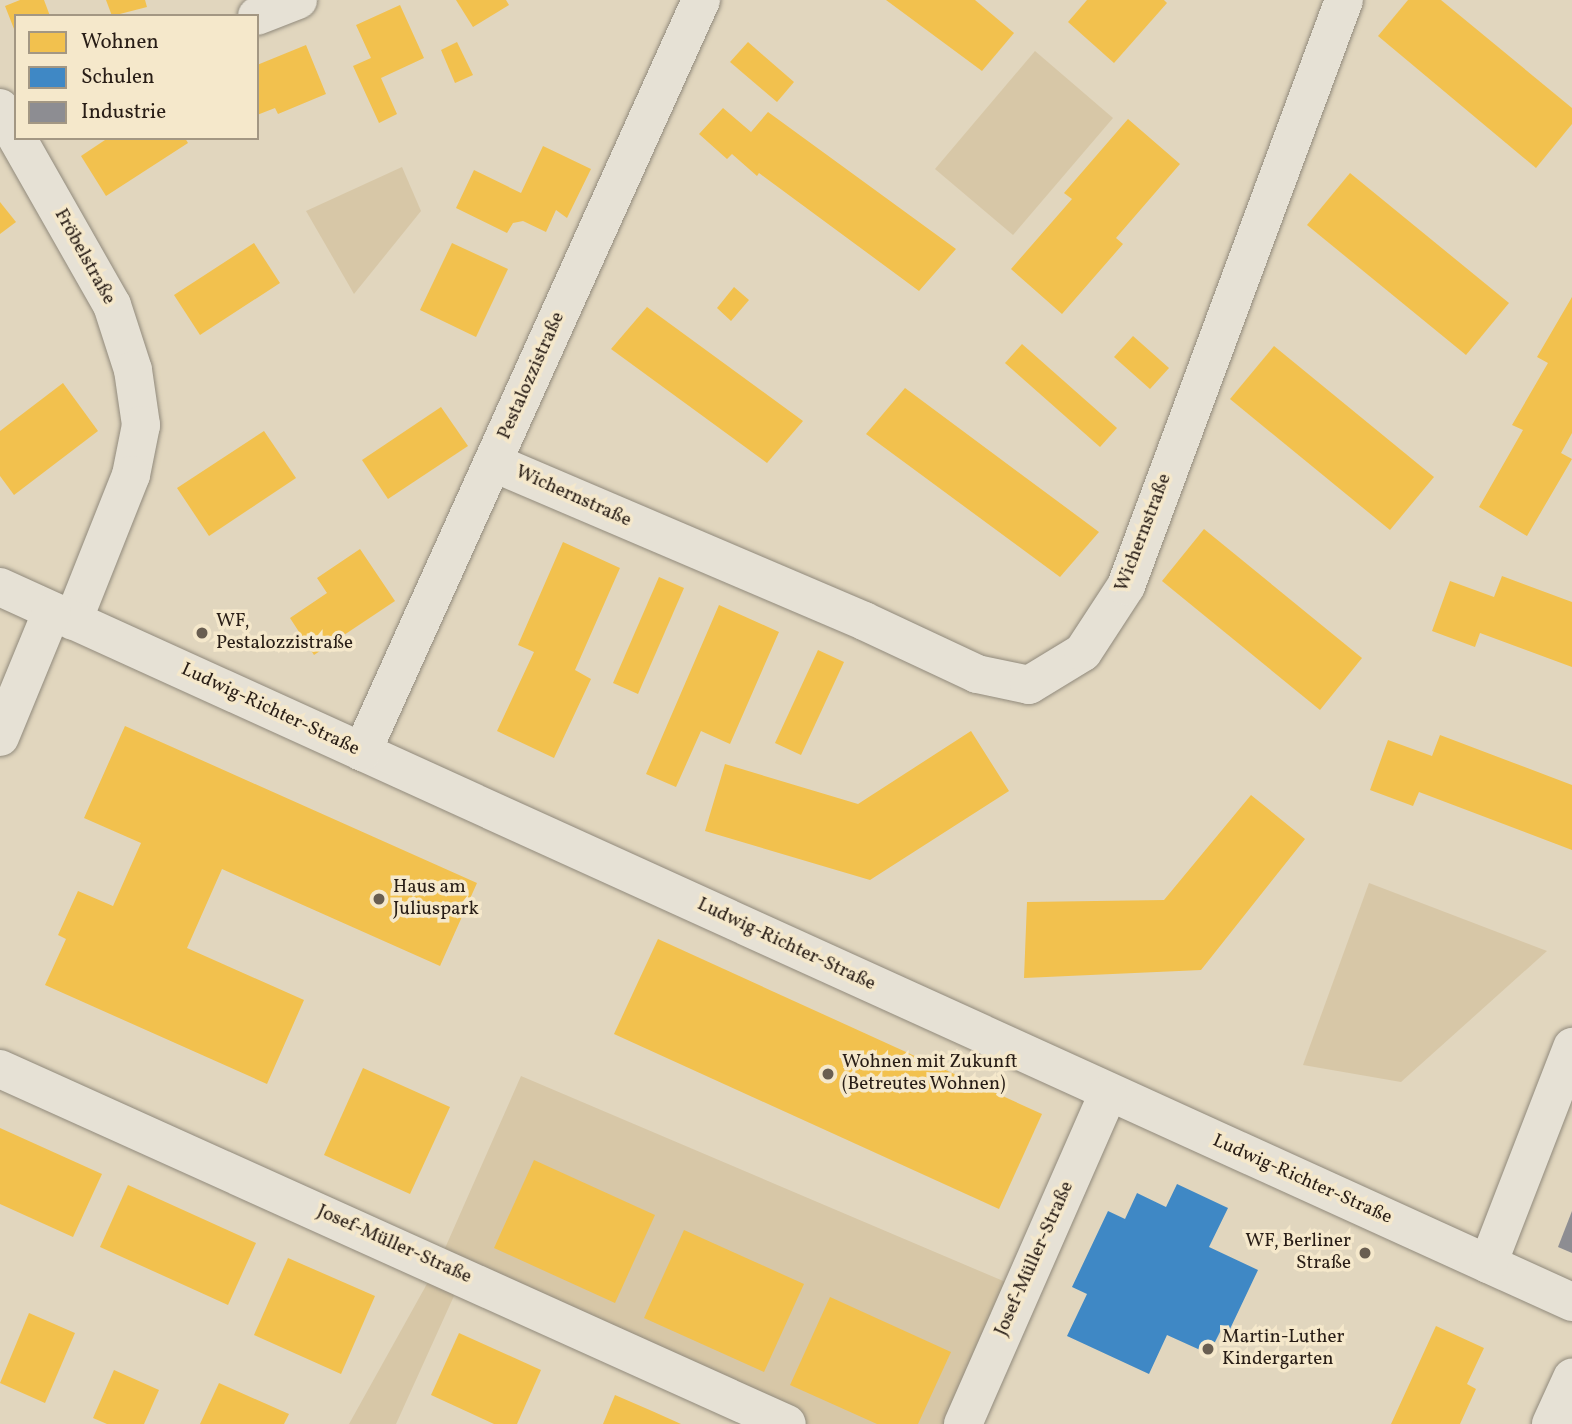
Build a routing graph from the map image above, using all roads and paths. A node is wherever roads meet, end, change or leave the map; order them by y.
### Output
1 (298, 0) edge
2 (701, 0) edge
3 (1344, 0) edge
4 (259, 15) edge
5 (0, 107) edge
6 (14, 133) edge
7 (18, 140) edge
8 (494, 463) junction
9 (0, 587) edge
10 (63, 616) junction
11 (0, 737) edge
12 (362, 752) junction
13 (1572, 1047) edge
14 (0, 1069) edge
15 (1108, 1093) junction
16 (1488, 1264) junction
17 (1572, 1302) edge
18 (1572, 1378) edge
19 (787, 1424) edge
20 (963, 1424) edge
21 (1551, 1424) edge

1 - 4 street
2 - 8 street, Pestalozzistraße
3 - 8 street, Wichernstraße
5 - 6 street, Fröbelstraße
7 - 10 street, Fröbelstraße
8 - 12 street, Pestalozzistraße
9 - 10 street, Ludwig-Richter-Straße
10 - 11 street, Fröbelstraße
10 - 12 street, Ludwig-Richter-Straße
12 - 15 street, Ludwig-Richter-Straße
13 - 16 street
14 - 19 street, Josef-Müller-Straße
15 - 16 street, Ludwig-Richter-Straße
15 - 20 street, Josef-Müller-Straße
16 - 17 street, Ludwig-Richter-Straße
18 - 21 street

